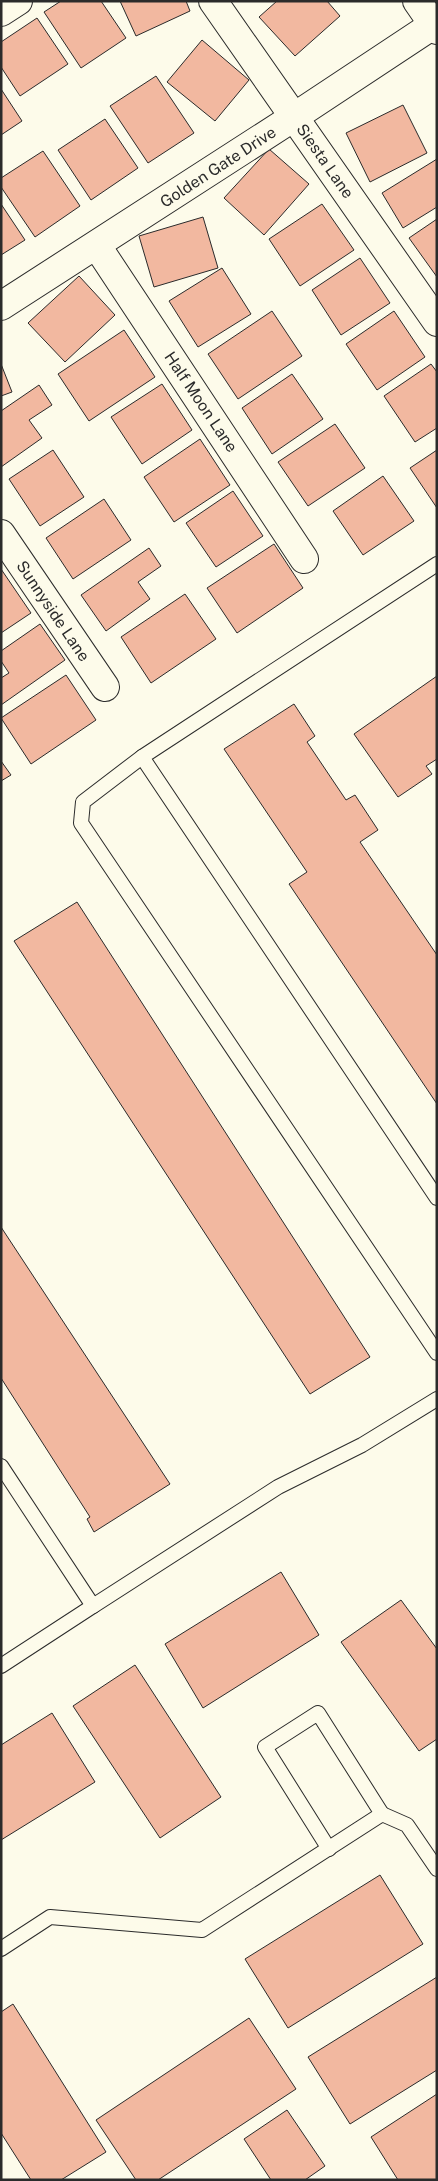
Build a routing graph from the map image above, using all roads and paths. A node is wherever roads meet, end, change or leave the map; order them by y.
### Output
1 (18, 1) edge
2 (214, 1) edge
3 (417, 1) edge
4 (1, 12) edge
5 (435, 27) edge
6 (294, 117) junction
7 (97, 246) junction
8 (1, 306) edge
9 (437, 322) edge
10 (1, 534) edge
11 (304, 559) dead end
12 (437, 564) edge
13 (105, 687) dead end
14 (142, 757) junction
15 (437, 1198) edge
16 (437, 1353) edge
17 (437, 1399) edge
18 (1, 1466) edge
19 (93, 1606) junction
20 (1, 1666) edge
21 (382, 1814) junction
22 (329, 1849) junction
23 (437, 1869) edge
24 (1, 1948) edge

1 - 4 street
2 - 6 street, Siesta Lane
3 - 5 street
5 - 6 street, Golden Gate Drive
6 - 7 street, Golden Gate Drive
6 - 9 street, Siesta Lane
7 - 8 street, Golden Gate Drive
7 - 11 street, Half Moon Lane
10 - 13 street, Sunnyside Lane
12 - 14 lane
14 - 15 lane
14 - 16 lane
17 - 19 lane
18 - 19 lane
19 - 20 lane
21 - 22 lane
21 - 22 lane
21 - 23 lane
22 - 24 lane

